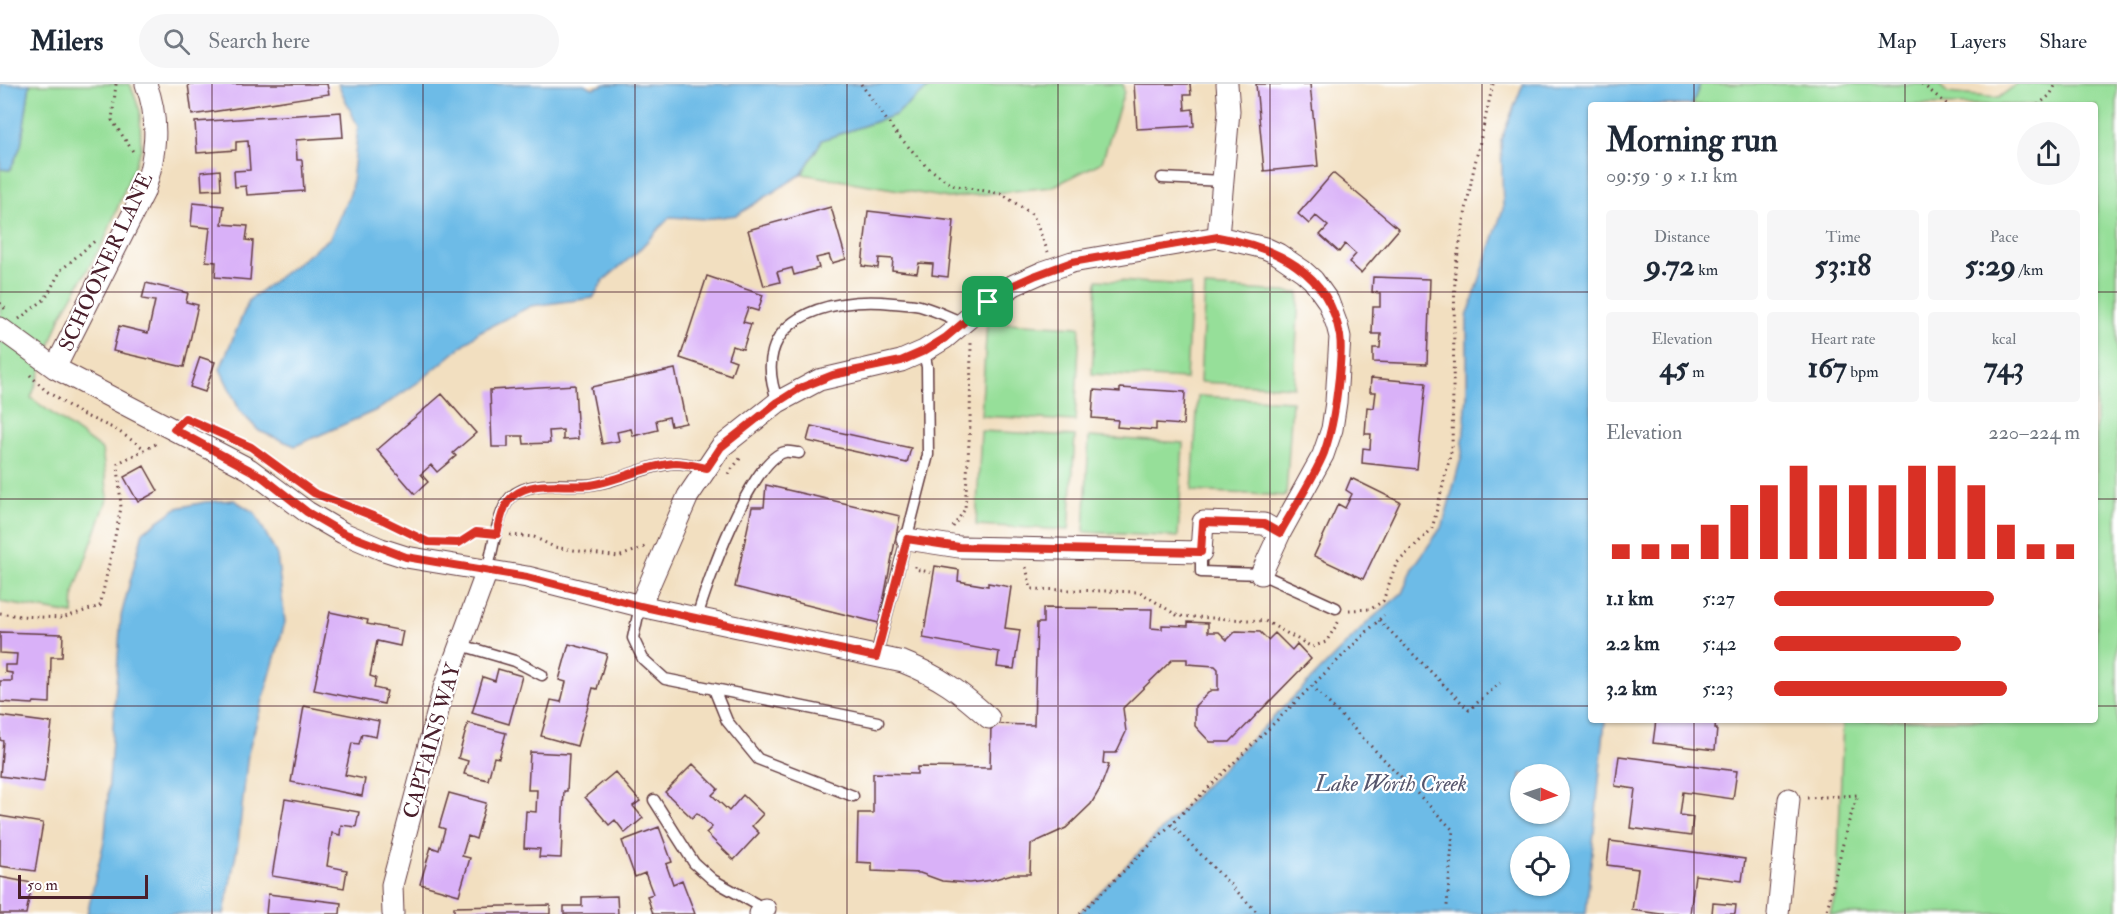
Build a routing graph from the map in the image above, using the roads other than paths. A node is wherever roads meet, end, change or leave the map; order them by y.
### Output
1 (146, 84) edge
2 (1227, 84) edge
3 (1162, 178) dead end
4 (1223, 181) junction
5 (1218, 237) junction
6 (0, 328) edge
7 (970, 330) junction
8 (924, 351) junction
9 (56, 368) junction
10 (778, 402) junction
11 (799, 453) dead end
12 (716, 473) junction
13 (1280, 533) junction
14 (911, 549) junction
15 (1201, 552) junction
16 (488, 571) junction
17 (1261, 574) junction
18 (640, 606) junction
19 (1339, 610) road end
20 (697, 618) junction
21 (461, 645) junction
22 (876, 657) junction
23 (542, 675) dead end
24 (714, 689) junction
25 (989, 718) dead end
26 (878, 722) dead end
27 (853, 796) dead end
28 (1789, 799) road end
29 (654, 800) dead end
30 (762, 911) edge
31 (393, 914) edge
32 (1778, 914) edge

1 - 9 street, SCHOONER LANE
2 - 4 street
3 - 4 lane
4 - 5 street
5 - 7 street
5 - 13 street
6 - 9 street
7 - 8 street
7 - 10 lane
8 - 10 street
8 - 14 lane
9 - 16 street
10 - 12 street
11 - 20 lane
12 - 16 lane
12 - 18 street
13 - 15 street
13 - 17 street
14 - 15 street
14 - 22 lane
15 - 17 lane
16 - 18 street
16 - 21 street, CAPTAINS WAY
17 - 19 lane
18 - 20 street
18 - 24 lane
20 - 22 street
21 - 23 lane
21 - 31 street, CAPTAINS WAY
22 - 25 street
24 - 26 lane
24 - 27 lane
28 - 32 street
29 - 30 lane

